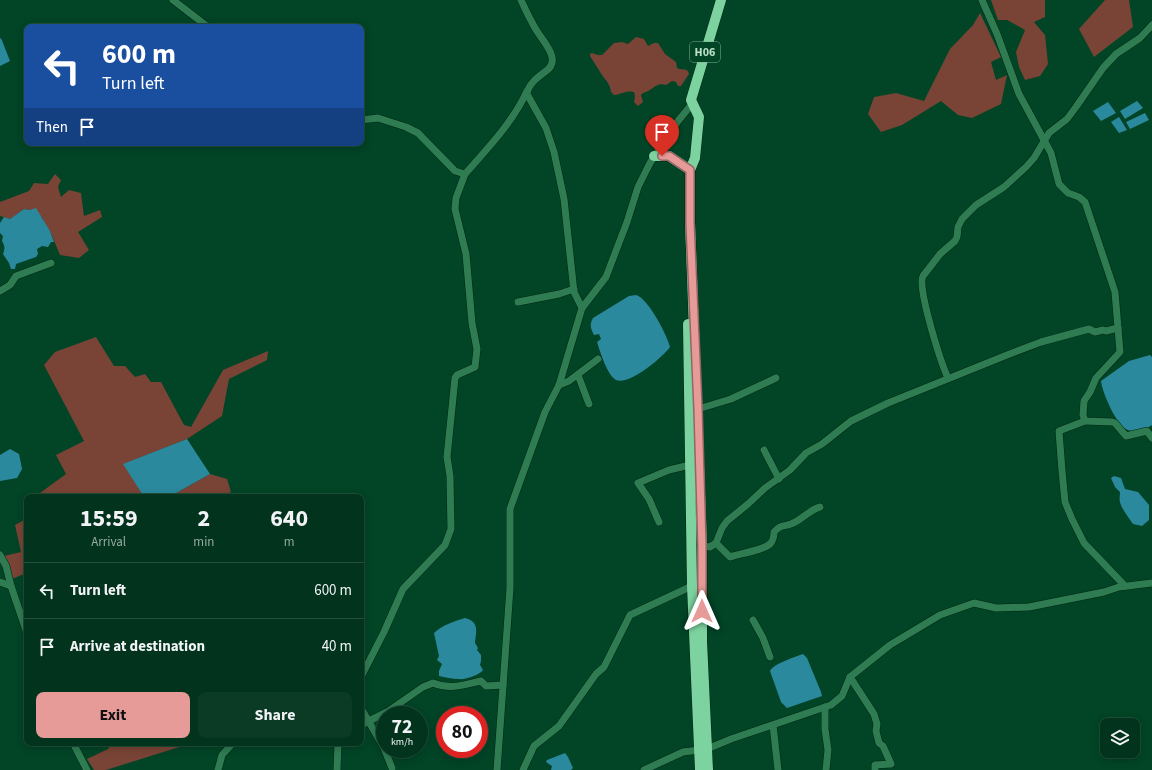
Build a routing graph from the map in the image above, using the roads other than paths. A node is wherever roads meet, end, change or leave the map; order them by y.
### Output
1 (173, 0) edge
2 (521, 0) edge
3 (982, 0) edge
4 (720, 4) edge
5 (204, 24) edge
6 (1152, 25) edge
7 (528, 90) junction
8 (692, 104) junction
9 (364, 120) edge
10 (1044, 140) junction
11 (654, 156) junction
12 (690, 170) junction
13 (465, 174) junction
14 (690, 223) junction
15 (51, 263) dead end
16 (574, 289) junction
17 (0, 291) edge
18 (518, 302) dead end
19 (582, 308) junction
20 (1118, 328) junction
21 (598, 359) dead end
22 (578, 375) junction
23 (776, 378) dead end
24 (948, 378) junction
25 (559, 385) junction
26 (588, 404) dead end
27 (698, 409) junction
28 (1085, 421) junction
29 (1152, 438) edge
30 (764, 450) dead end
31 (690, 465) junction
32 (779, 479) junction
33 (820, 507) dead end
34 (659, 522) dead end
35 (716, 543) junction
36 (702, 546) junction
37 (0, 555) edge
38 (0, 582) edge
39 (1152, 582) edge
40 (11, 586) junction
41 (692, 586) junction
42 (1124, 586) junction
43 (754, 620) dead end
44 (24, 624) edge
45 (770, 657) dead end
46 (364, 671) edge
47 (850, 677) junction
48 (503, 685) junction
49 (825, 706) junction
50 (364, 714) edge
51 (368, 721) junction
52 (364, 723) edge
53 (773, 725) junction
54 (75, 746) edge
55 (231, 746) edge
56 (338, 746) edge
57 (703, 749) junction
58 (391, 769) edge
59 (87, 770) edge
60 (218, 770) edge
61 (337, 770) edge
62 (497, 770) edge
63 (523, 770) edge
64 (644, 770) edge
65 (700, 770) edge
66 (708, 770) edge
67 (778, 770) edge
68 (826, 770) edge
69 (875, 770) edge

1 - 5 street
2 - 7 street
3 - 10 street
4 - 8 highway, H06
6 - 10 street
7 - 13 street
7 - 16 street
8 - 11 street
8 - 12 highway
9 - 13 street
10 - 20 street
10 - 24 street
11 - 12 highway
11 - 19 street
12 - 14 highway
13 - 46 street
14 - 27 highway
14 - 31 highway
15 - 17 street
16 - 18 street
16 - 19 street
19 - 25 street
20 - 24 street
20 - 28 street
21 - 22 street
22 - 25 street
22 - 26 street
23 - 27 street
24 - 32 street
25 - 48 street
27 - 36 highway
28 - 29 street
28 - 42 street
30 - 32 street
31 - 34 street
31 - 41 highway
32 - 35 street
33 - 35 street
35 - 36 street
36 - 57 highway
37 - 40 street
38 - 40 street
39 - 42 street
40 - 44 street
41 - 57 highway
41 - 63 street
42 - 47 street
43 - 45 street
47 - 49 street
47 - 69 street
48 - 51 street
48 - 62 street
49 - 53 street
49 - 68 street
50 - 51 street
51 - 52 street
51 - 58 street
53 - 57 street
53 - 67 street
54 - 59 street
55 - 60 street
56 - 61 street
57 - 64 street
57 - 65 highway
57 - 66 highway

